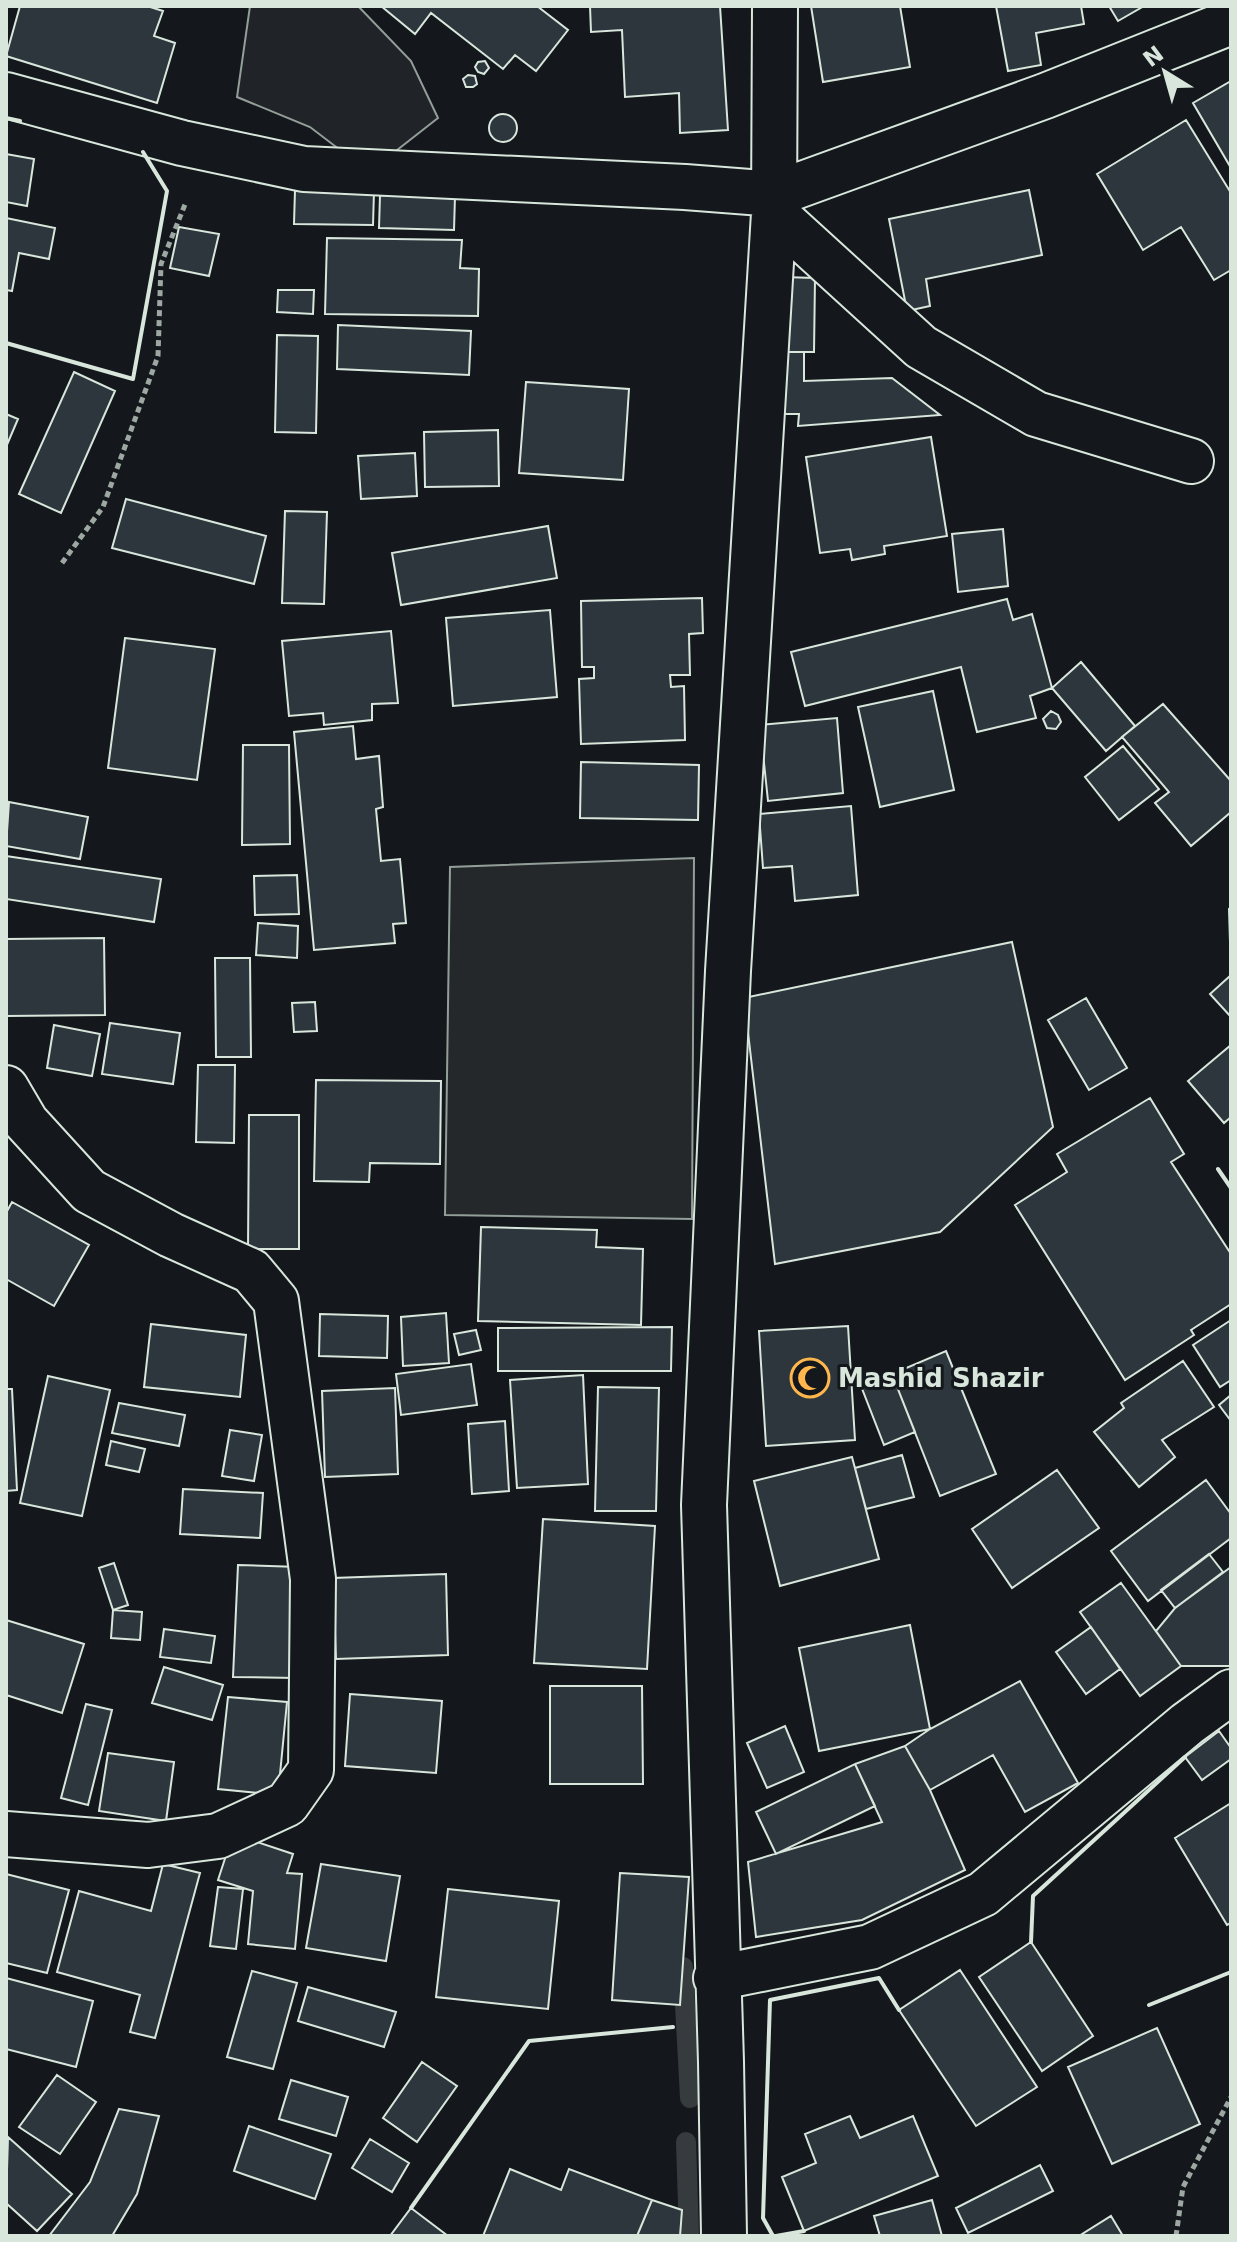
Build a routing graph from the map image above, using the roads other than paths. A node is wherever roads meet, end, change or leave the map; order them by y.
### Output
1 (775, 6) edge
2 (1231, 22) edge
3 (6, 95) edge
4 (774, 203) junction
5 (1191, 461) dead end
6 (6, 1088) edge
7 (1231, 1692) edge
8 (6, 1834) edge
9 (716, 1978) junction
10 (724, 2236) edge

1 - 4 street
2 - 4 street
3 - 4 street
4 - 5 street
4 - 9 street
6 - 8 street
7 - 9 street
9 - 10 street

